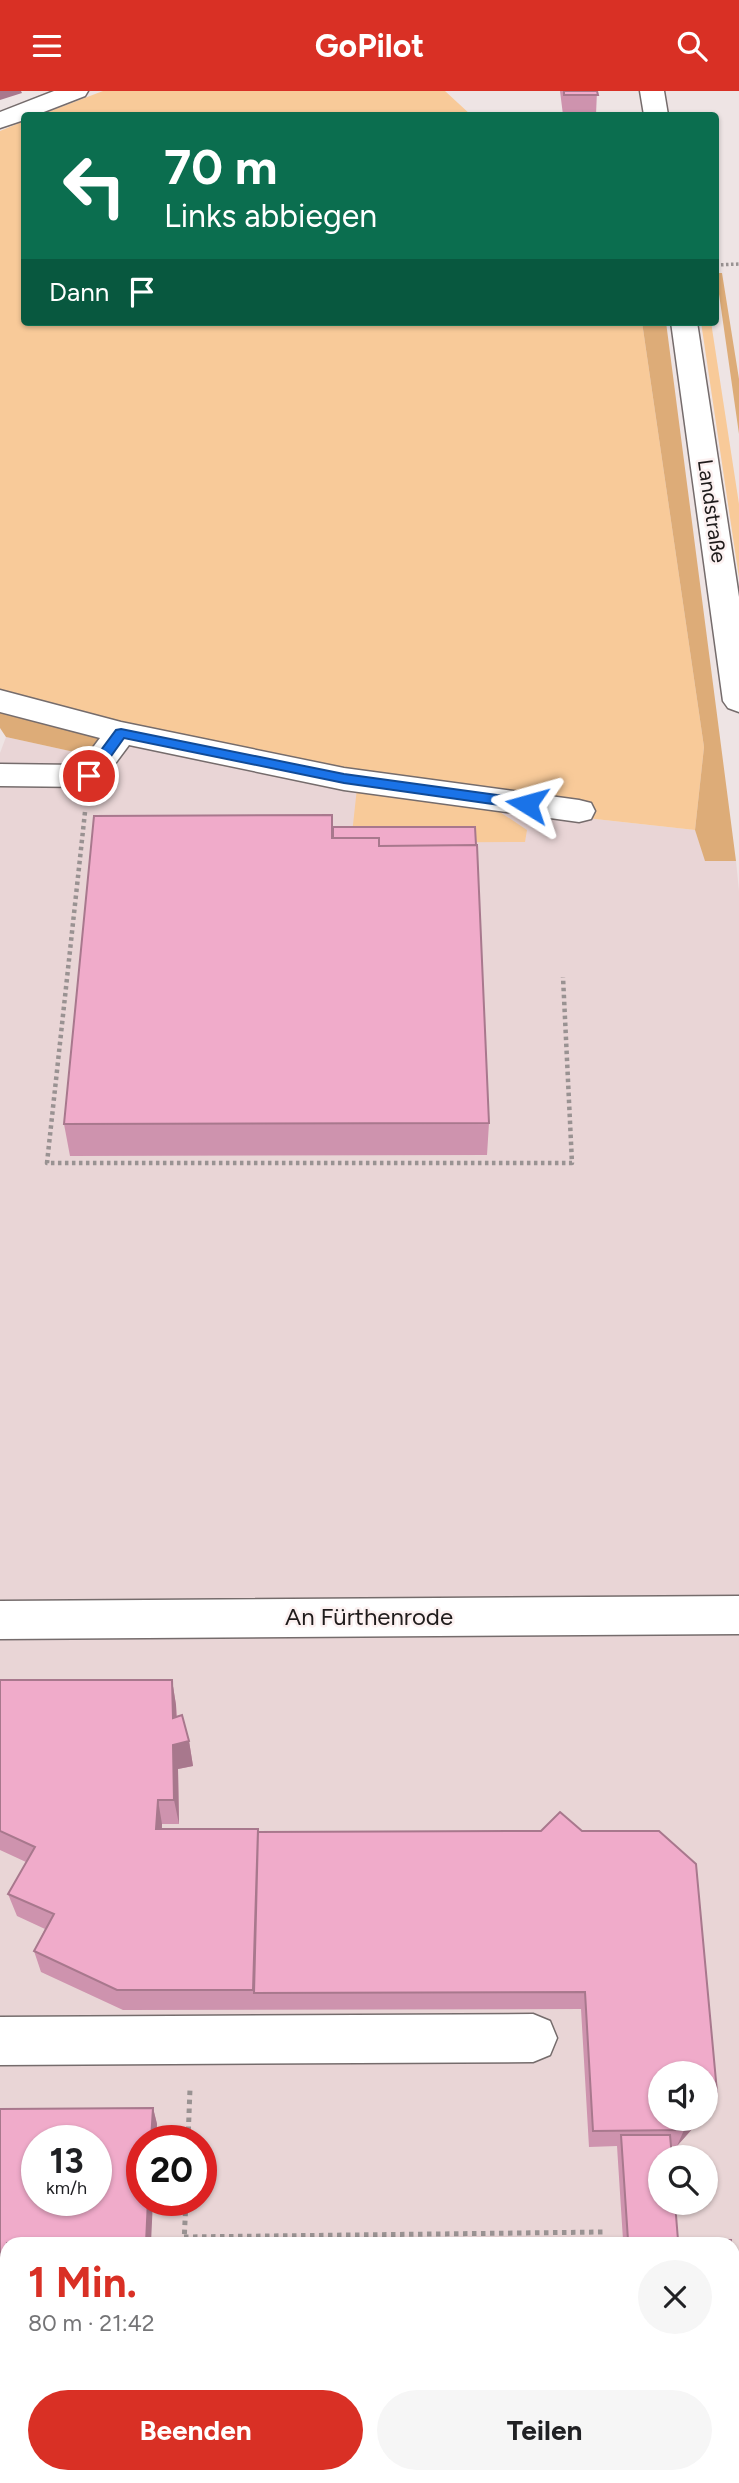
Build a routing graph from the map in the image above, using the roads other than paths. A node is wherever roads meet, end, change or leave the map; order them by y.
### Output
1 (76, 91) edge
2 (652, 91) edge
3 (23, 112) edge
4 (656, 112) edge
5 (21, 113) edge
6 (0, 121) edge
7 (685, 326) edge
8 (0, 701) edge
9 (739, 701) edge
10 (121, 733) junction
11 (0, 775) edge
12 (579, 811) dead end
13 (739, 1615) edge
14 (0, 1620) edge
15 (533, 2038) dead end
16 (0, 2041) edge

1 - 3 street
2 - 4 street
5 - 6 street
7 - 9 street, Landstraße
8 - 10 street
10 - 11 street
10 - 12 street
13 - 14 street, An Fürthenrode
15 - 16 street

